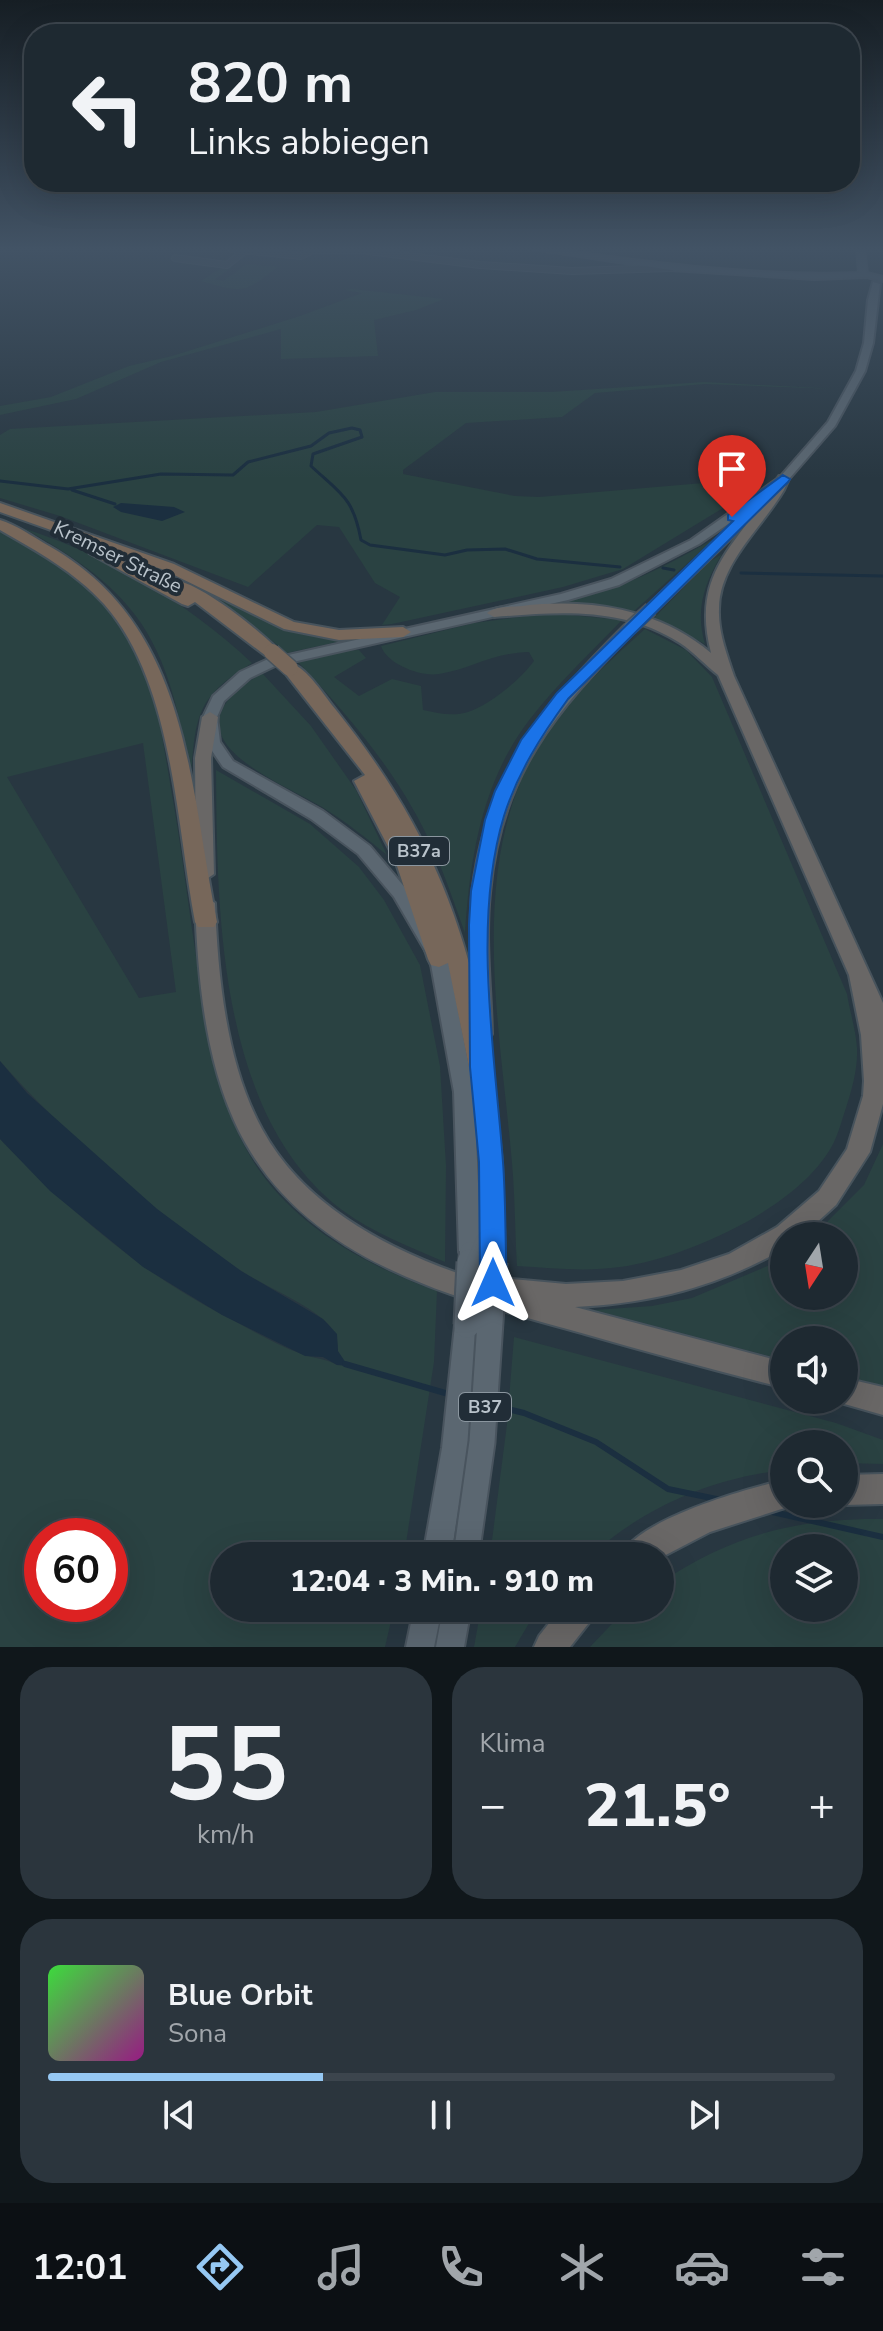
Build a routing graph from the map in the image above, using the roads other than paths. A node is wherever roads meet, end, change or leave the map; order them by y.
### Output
1 (870, 326) edge
2 (783, 479) junction
3 (0, 507) edge
4 (0, 515) edge
5 (48, 522) junction
6 (0, 524) edge
7 (494, 613) junction
8 (403, 632) junction
9 (266, 654) junction
10 (283, 670) junction
11 (726, 676) junction
12 (210, 717) junction
13 (206, 922) junction
14 (439, 959) junction
15 (859, 976) junction
16 (883, 1027) edge
17 (481, 1067) junction
18 (482, 1255) junction
19 (434, 1277) junction
20 (770, 1371) edge
21 (858, 1395) edge
22 (883, 1401) edge
23 (883, 1489) edge
24 (858, 1490) edge
25 (770, 1498) edge
26 (439, 1542) edge
27 (468, 1542) edge
28 (658, 1542) edge
29 (425, 1622) edge
30 (454, 1622) edge
31 (570, 1622) edge
32 (420, 1647) edge
33 (450, 1647) edge
34 (550, 1647) edge

1 - 2 main road
2 - 7 main road
2 - 11 highway
2 - 17 main road, bridge
3 - 5 highway, Kremser Straße / B37a
4 - 9 highway, Kremser Straße / B37a
5 - 8 highway
5 - 9 highway, Kremser Straße / B37a
6 - 13 highway
7 - 8 main road
7 - 11 highway
8 - 12 main road
9 - 10 highway, Kremser Straße / B37a
10 - 14 highway, Kremser Straße / B37a
10 - 17 highway, Kremser Straße / B37a
11 - 15 highway
12 - 13 highway
12 - 14 main road
13 - 19 highway
14 - 18 main road, B37
15 - 16 highway
15 - 19 highway
17 - 18 main road, B37
18 - 26 main road, B37, bridge
18 - 27 main road, B37, bridge
19 - 20 highway
21 - 22 highway
23 - 24 highway
25 - 28 highway
29 - 32 main road
30 - 33 main road
31 - 34 highway

